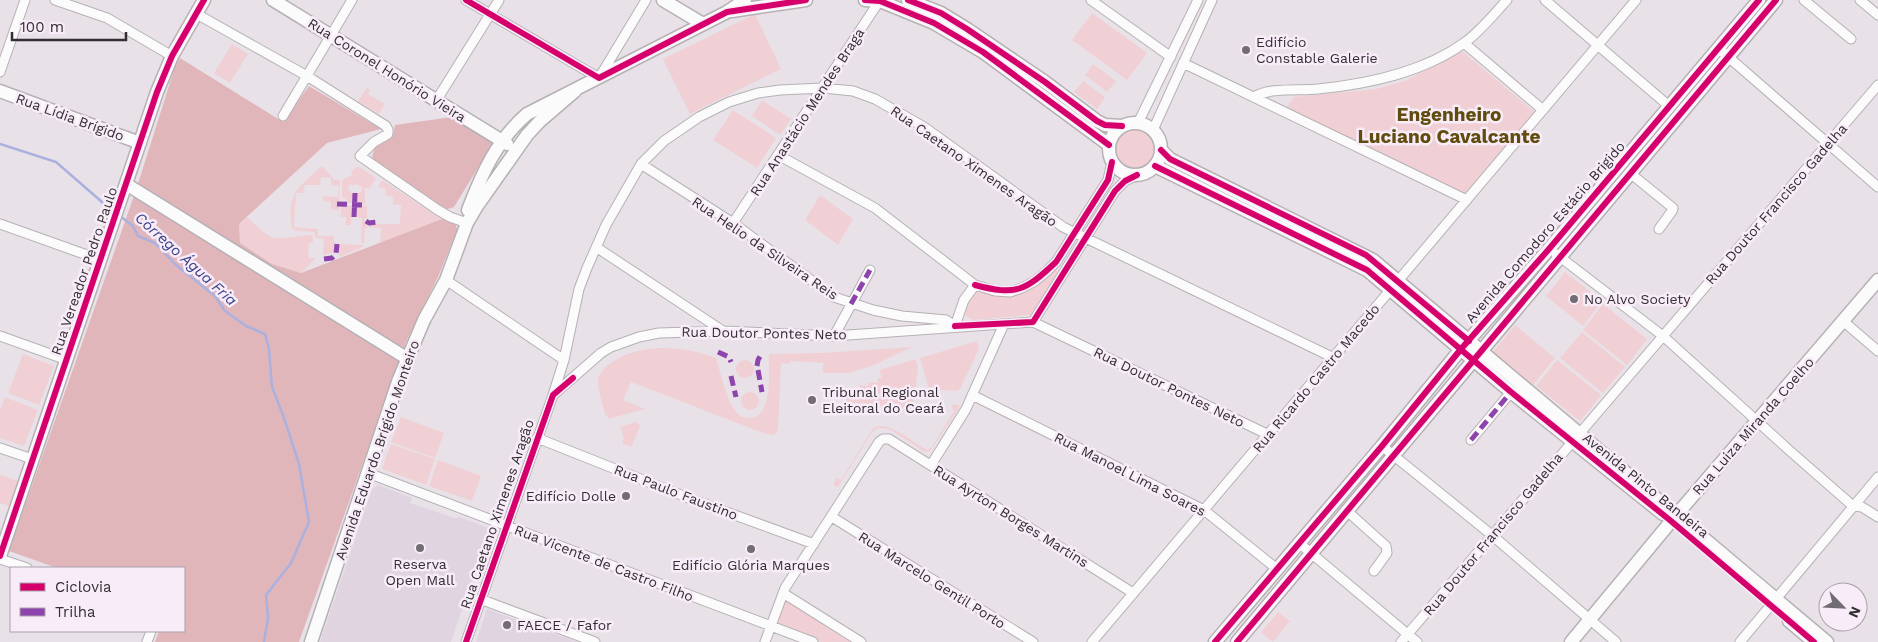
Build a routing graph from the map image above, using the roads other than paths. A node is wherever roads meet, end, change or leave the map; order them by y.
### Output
1 (25, 0) edge
2 (56, 0) edge
3 (204, 0) edge
4 (273, 0) edge
5 (352, 0) edge
6 (466, 0) edge
7 (499, 0) edge
8 (646, 0) edge
9 (663, 0) edge
10 (745, 0) edge
11 (806, 0) edge
12 (865, 0) edge
13 (880, 0) edge
14 (908, 0) edge
15 (1091, 0) edge
16 (1198, 0) edge
17 (1212, 0) edge
18 (1507, 0) edge
19 (1545, 0) edge
20 (1636, 0) edge
21 (1759, 0) edge
22 (1776, 0) edge
23 (1804, 0) edge
24 (1860, 0) edge
25 (727, 12) junction
26 (195, 13) junction
27 (490, 14) junction
28 (1878, 15) edge
29 (703, 24) junction
30 (964, 34) junction
31 (332, 36) junction
32 (1181, 37) junction
33 (1851, 39) dead end
34 (1192, 43) junction
35 (1464, 43) junction
36 (1598, 45) junction
37 (1718, 48) junction
38 (172, 56) junction
39 (1728, 57) junction
40 (1171, 58) junction
41 (1183, 63) junction
42 (0, 72) edge
43 (307, 76) junction
44 (599, 78) junction
45 (1158, 85) junction
46 (1878, 85) edge
47 (823, 88) junction
48 (575, 91) junction
49 (1171, 91) junction
50 (0, 92) edge
51 (1053, 96) junction
52 (1254, 97) junction
53 (436, 101) junction
54 (1669, 106) junction
55 (1543, 110) junction
56 (284, 116) dead end
57 (1138, 123) junction
58 (1122, 126) junction
59 (1153, 130) junction
60 (502, 140) junction
61 (140, 143) junction
62 (1827, 144) junction
63 (1109, 145) junction
64 (516, 150) junction
65 (1161, 150) junction
66 (778, 155) junction
67 (1112, 162) junction
68 (641, 164) junction
69 (1154, 166) junction
70 (1630, 172) junction
71 (1137, 175) junction
72 (126, 184) junction
73 (1878, 187) edge
74 (1467, 200) junction
75 (1256, 208) junction
76 (733, 223) junction
77 (0, 224) edge
78 (464, 226) junction
79 (1659, 230) dead end
80 (1075, 234) junction
81 (1086, 239) junction
82 (596, 247) junction
83 (1554, 253) junction
84 (101, 260) junction
85 (1056, 262) junction
86 (1066, 268) junction
87 (870, 270) dead end
88 (446, 280) junction
89 (1878, 280) edge
90 (975, 285) junction
91 (1394, 285) junction
92 (851, 304) junction
93 (1843, 321) junction
94 (1033, 322) junction
95 (1004, 324) junction
96 (955, 326) junction
97 (724, 331) junction
98 (0, 336) edge
99 (834, 336) junction
100 (1663, 336) junction
101 (1465, 345) junction
102 (1878, 351) edge
103 (1477, 355) junction
104 (408, 358) junction
105 (1334, 358) junction
106 (67, 360) junction
107 (564, 360) junction
108 (1511, 392) junction
109 (553, 395) junction
110 (972, 395) junction
111 (1758, 420) junction
112 (1269, 435) junction
113 (538, 438) junction
114 (1576, 438) junction
115 (1471, 440) dead end
116 (1382, 446) junction
117 (0, 448) edge
118 (1394, 456) junction
119 (32, 459) junction
120 (931, 465) junction
121 (368, 473) junction
122 (1878, 477) edge
123 (1854, 506) junction
124 (1204, 510) junction
125 (1347, 511) junction
126 (832, 517) junction
127 (1878, 517) edge
128 (1674, 518) junction
129 (506, 526) junction
130 (1493, 536) junction
131 (1299, 543) junction
132 (814, 544) junction
133 (1311, 553) junction
134 (0, 558) edge
135 (24, 567) edge
136 (1277, 569) junction
137 (1374, 571) dead end
138 (1133, 593) junction
139 (783, 594) junction
140 (480, 599) junction
141 (1774, 603) junction
142 (1589, 620) junction
143 (771, 626) junction
144 (1408, 634) junction
145 (311, 642) edge
146 (466, 642) edge
147 (595, 642) edge
148 (765, 642) edge
149 (813, 642) edge
150 (861, 642) edge
151 (1033, 642) edge
152 (1092, 642) edge
153 (1215, 642) edge
154 (1237, 642) edge
155 (1401, 642) edge
156 (1417, 642) edge
157 (1571, 642) edge
158 (1616, 642) edge
159 (1740, 642) edge
160 (1814, 642) edge
161 (1828, 642) edge

1 - 42 street
2 - 38 street
3 - 26 main road, Rua Vereador Pedro Paulo
4 - 31 main road, Rua Coronel Honório Vieira
5 - 31 street
6 - 27 street
7 - 27 street
8 - 44 street
9 - 29 main road
10 - 25 main road, Avenida Eduardo Brígido Monteiro
11 - 25 main road
12 - 13 main road
13 - 30 main road
13 - 47 street, Rua Anastácio Mendes Braga
14 - 30 main road
15 - 40 street
16 - 32 street
17 - 34 street
18 - 35 street
19 - 36 street
20 - 36 street, Rua Ricardo Castro Macedo
21 - 37 main road, Avenida Comodoro Estácio Brigido
22 - 39 main road, Avenida Comodoro Estácio Brigido
23 - 33 street
24 - 28 street
25 - 29 main road, Avenida Eduardo Brígido Monteiro
26 - 38 main road, Rua Vereador Pedro Paulo
26 - 43 street
27 - 44 street
27 - 53 street
29 - 44 main road, Avenida Eduardo Brígido Monteiro
30 - 51 main road
31 - 43 street
31 - 53 main road, Rua Coronel Honório Vieira
32 - 34 street
32 - 40 street
34 - 41 street
35 - 52 street
35 - 55 street
36 - 54 street
36 - 55 street, Rua Ricardo Castro Macedo
37 - 39 street
37 - 54 main road, Avenida Comodoro Estácio Brigido
38 - 61 main road, Rua Vereador Pedro Paulo
39 - 62 street
39 - 70 main road, Avenida Comodoro Estácio Brigido
40 - 45 street
41 - 49 street
41 - 52 street
43 - 56 street
43 - 78 street
44 - 48 main road, Avenida Eduardo Brígido Monteiro
45 - 49 street
45 - 57 street
46 - 62 street, Rua Doutor Francisco Gadelha
47 - 66 street, Rua Anastácio Mendes Braga
47 - 68 street, Rua Caetano Ximenes Aragão
47 - 80 street, Rua Caetano Ximenes Aragão
48 - 60 main road, Avenida Eduardo Brígido Monteiro
48 - 64 main road, Avenida Eduardo Brígido Monteiro
49 - 59 street
50 - 61 main road, Rua Lídia Brígido
51 - 58 main road
51 - 63 main road
52 - 74 street
53 - 60 main road, Rua Coronel Honório Vieira
54 - 83 main road, Avenida Comodoro Estácio Brigido
55 - 74 street, Rua Ricardo Castro Macedo
57 - 58 main road
57 - 59 main road
58 - 63 main road
59 - 65 main road
60 - 64 main road, Rua Coronel Honório Vieira
60 - 78 main road, Avenida Eduardo Brígido Monteiro
61 - 72 main road, Rua Vereador Pedro Paulo
62 - 73 street
62 - 100 street, Rua Doutor Francisco Gadelha
63 - 67 main road
64 - 78 main road, Avenida Eduardo Brígido Monteiro
65 - 69 main road
65 - 75 main road
66 - 76 street, Rua Anastácio Mendes Braga
66 - 90 street
67 - 71 main road
67 - 80 street
68 - 76 street, Rua Helio da Silveira Reis
68 - 82 street, Rua Caetano Ximenes Aragão
69 - 71 main road
69 - 75 main road
70 - 79 street
70 - 83 main road, Avenida Comodoro Estácio Brigido
71 - 81 street
72 - 84 main road, Rua Vereador Pedro Paulo
72 - 104 main road
74 - 91 street, Rua Ricardo Castro Macedo
75 - 91 main road, Avenida Pinto Bandeira
76 - 92 street, Rua Helio da Silveira Reis
77 - 84 street
78 - 88 main road, Avenida Eduardo Brígido Monteiro
80 - 81 street, Rua Caetano Ximenes Aragão
80 - 85 street
81 - 86 street
81 - 105 street, Rua Caetano Ximenes Aragão
82 - 97 street
82 - 107 street, Rua Caetano Ximenes Aragão
83 - 100 street
83 - 101 main road, Avenida Comodoro Estácio Brigido
83 - 103 main road, Avenida Comodoro Estácio Brigido
84 - 106 main road, Rua Vereador Pedro Paulo
85 - 86 street
85 - 90 street
86 - 94 street
87 - 92 street
88 - 104 main road, Avenida Eduardo Brígido Monteiro
88 - 107 street
89 - 93 main road, Rua Luiza Miranda Coelho
90 - 96 street
91 - 101 main road, Avenida Pinto Bandeira
91 - 105 street, Rua Ricardo Castro Macedo
92 - 96 street, Rua Helio da Silveira Reis
92 - 99 street
93 - 102 street
93 - 111 main road, Rua Luiza Miranda Coelho
94 - 95 street, Rua Doutor Pontes Neto
94 - 112 street, Rua Doutor Pontes Neto
95 - 96 street, Rua Doutor Pontes Neto
95 - 110 street
96 - 99 street, Rua Doutor Pontes Neto
97 - 99 street, Rua Doutor Pontes Neto
97 - 109 street, Rua Doutor Pontes Neto
98 - 106 street
100 - 111 street
100 - 114 street, Rua Doutor Francisco Gadelha
101 - 103 main road, Avenida Pinto Bandeira
101 - 116 main road, Avenida Comodoro Estácio Brigido
103 - 108 main road, Avenida Pinto Bandeira
103 - 114 main road, Avenida Pinto Bandeira
103 - 118 main road, Avenida Comodoro Estácio Brigido
104 - 121 main road, Avenida Eduardo Brígido Monteiro
105 - 112 street, Rua Ricardo Castro Macedo
106 - 119 main road, Rua Vereador Pedro Paulo
107 - 109 street, Rua Caetano Ximenes Aragão
108 - 114 main road, Avenida Pinto Bandeira
108 - 115 street
109 - 113 street, Rua Caetano Ximenes Aragão
110 - 120 street
110 - 124 street, Rua Manoel Lima Soares
111 - 123 street
111 - 128 main road, Rua Luiza Miranda Coelho
112 - 124 street, Rua Ricardo Castro Macedo
113 - 129 street, Rua Caetano Ximenes Aragão
113 - 132 street, Rua Paulo Faustino
114 - 128 main road, Avenida Pinto Bandeira
114 - 130 street, Rua Doutor Francisco Gadelha
116 - 118 street
116 - 131 main road, Avenida Comodoro Estácio Brigido
117 - 119 street
118 - 125 main road, Avenida Comodoro Estácio Brigido
118 - 130 street
119 - 134 main road, Rua Vereador Pedro Paulo
120 - 126 street, Rua Ayrton Borges Martins
120 - 138 street, Rua Ayrton Borges Martins
121 - 129 street, Rua Vicente de Castro Filho
121 - 145 main road, Avenida Eduardo Brígido Monteiro
122 - 123 street
123 - 127 street
123 - 141 street
124 - 136 street, Rua Manoel Lima Soares
124 - 138 street, Rua Ricardo Castro Macedo
125 - 133 main road, Avenida Comodoro Estácio Brigido
125 - 137 street
126 - 132 street
126 - 151 street, Rua Marcelo Gentil Porto
128 - 141 main road, Avenida Pinto Bandeira
128 - 142 main road, Rua Luiza Miranda Coelho
129 - 140 street, Rua Caetano Ximenes Aragão
129 - 143 street, Rua Vicente de Castro Filho
130 - 142 street
130 - 144 street, Rua Doutor Francisco Gadelha
131 - 133 street
131 - 136 main road, Avenida Comodoro Estácio Brigido
132 - 139 street
133 - 144 street
133 - 154 main road, Avenida Comodoro Estácio Brigido
134 - 135 street
136 - 153 main road, Avenida Comodoro Estácio Brigido
138 - 152 street, Rua Ricardo Castro Macedo
139 - 143 street
139 - 150 street
140 - 146 street, Rua Caetano Ximenes Aragão
140 - 147 street
141 - 159 street
141 - 160 main road, Avenida Pinto Bandeira
141 - 161 main road, Avenida Pinto Bandeira
142 - 157 main road, Rua Luiza Miranda Coelho
142 - 158 street
143 - 148 street
143 - 149 street, Rua Vicente de Castro Filho
144 - 155 street, Rua Doutor Francisco Gadelha
144 - 156 street

